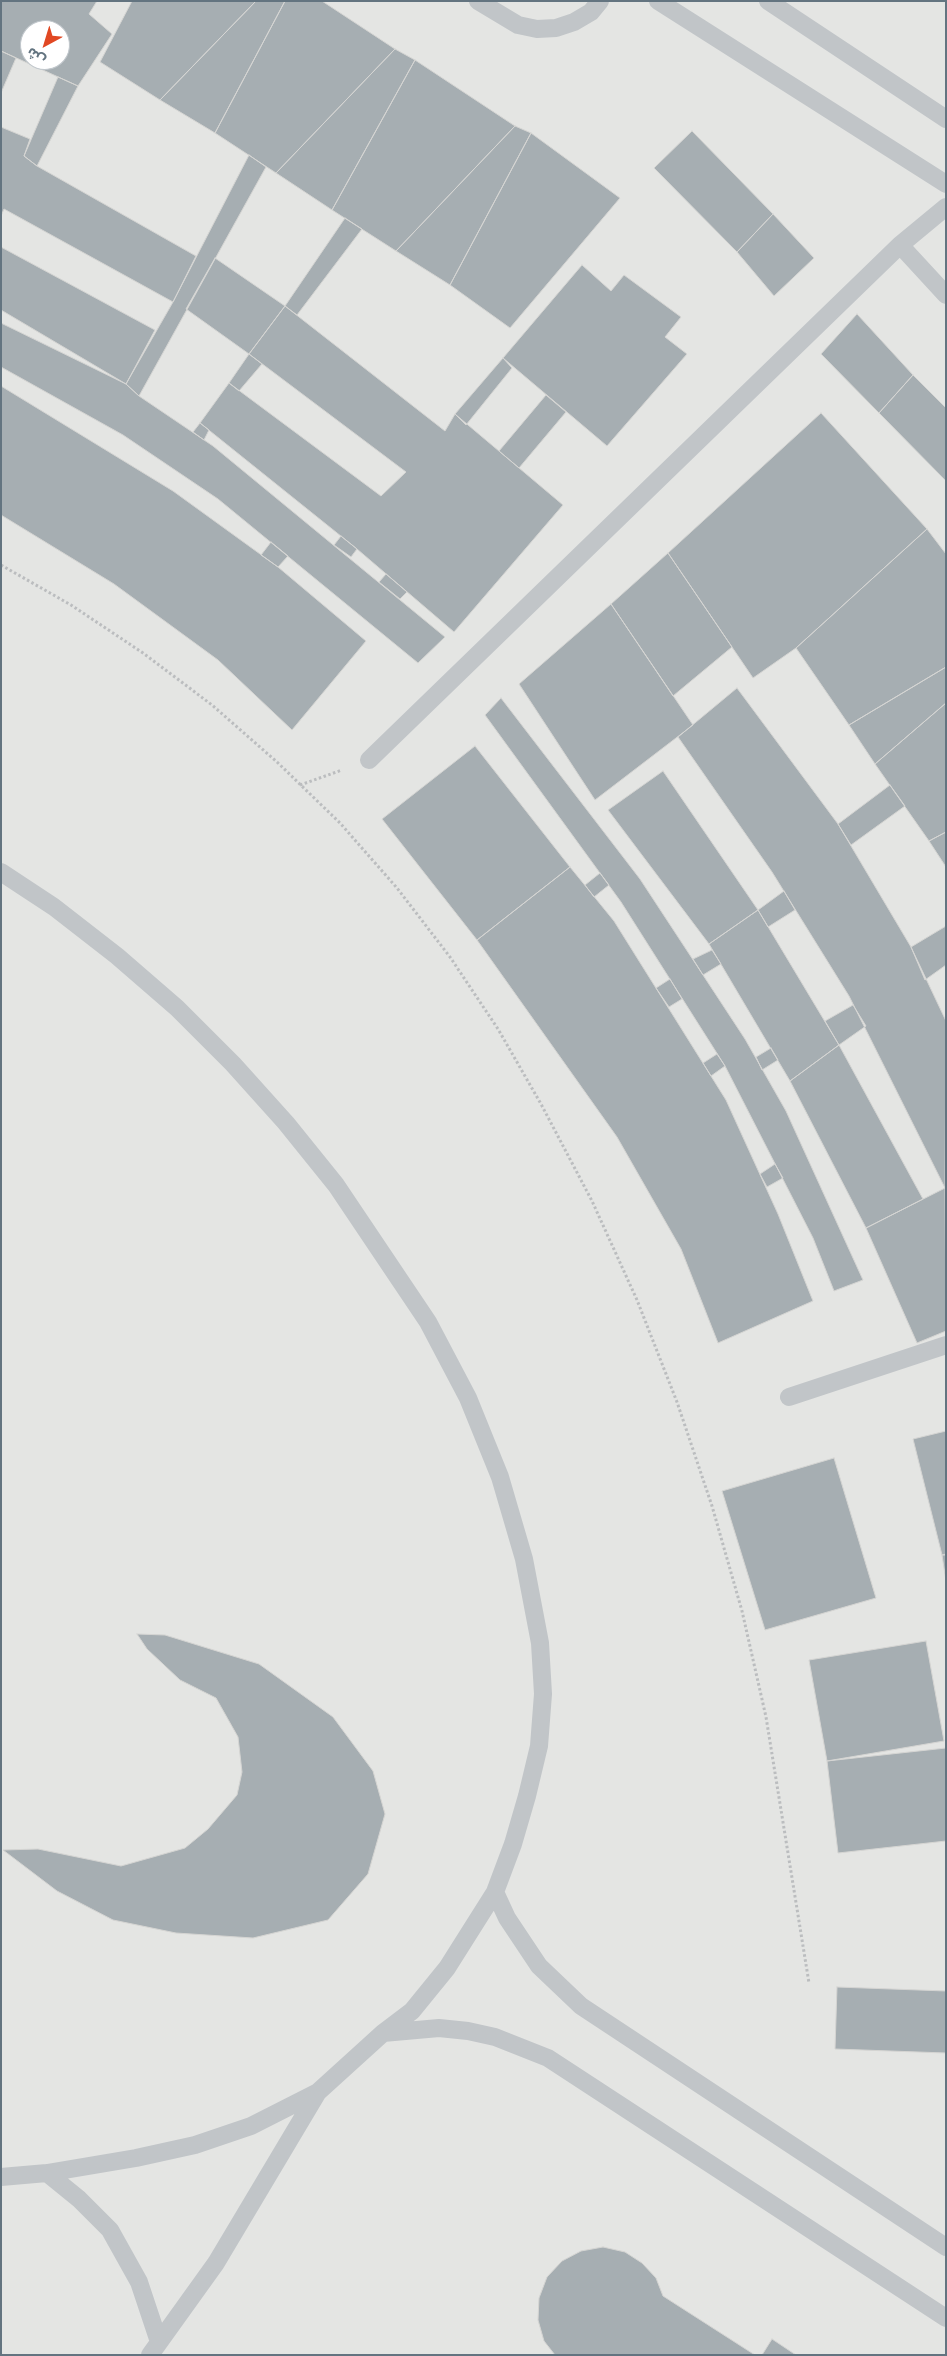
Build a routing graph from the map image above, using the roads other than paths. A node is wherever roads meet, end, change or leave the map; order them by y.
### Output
1 (478, 1) edge
2 (600, 1) edge
3 (658, 1) edge
4 (768, 1) edge
5 (946, 119) edge
6 (946, 184) edge
7 (946, 207) edge
8 (900, 245) junction
9 (946, 295) edge
10 (369, 760) road end
11 (1, 872) edge
12 (946, 1345) edge
13 (789, 1397) dead end
14 (495, 1892) junction
15 (383, 2034) junction
16 (318, 2092) junction
17 (47, 2173) junction
18 (1, 2177) edge
19 (946, 2247) edge
20 (946, 2318) edge
21 (154, 2349) edge

1 - 2 lane
3 - 6 lane
4 - 5 lane
7 - 8 lane
8 - 9 lane
8 - 10 lane
11 - 14 lane
12 - 13 lane
14 - 15 lane
14 - 19 lane
15 - 16 lane
15 - 20 lane
16 - 17 lane
16 - 21 lane
17 - 18 lane
17 - 21 lane

